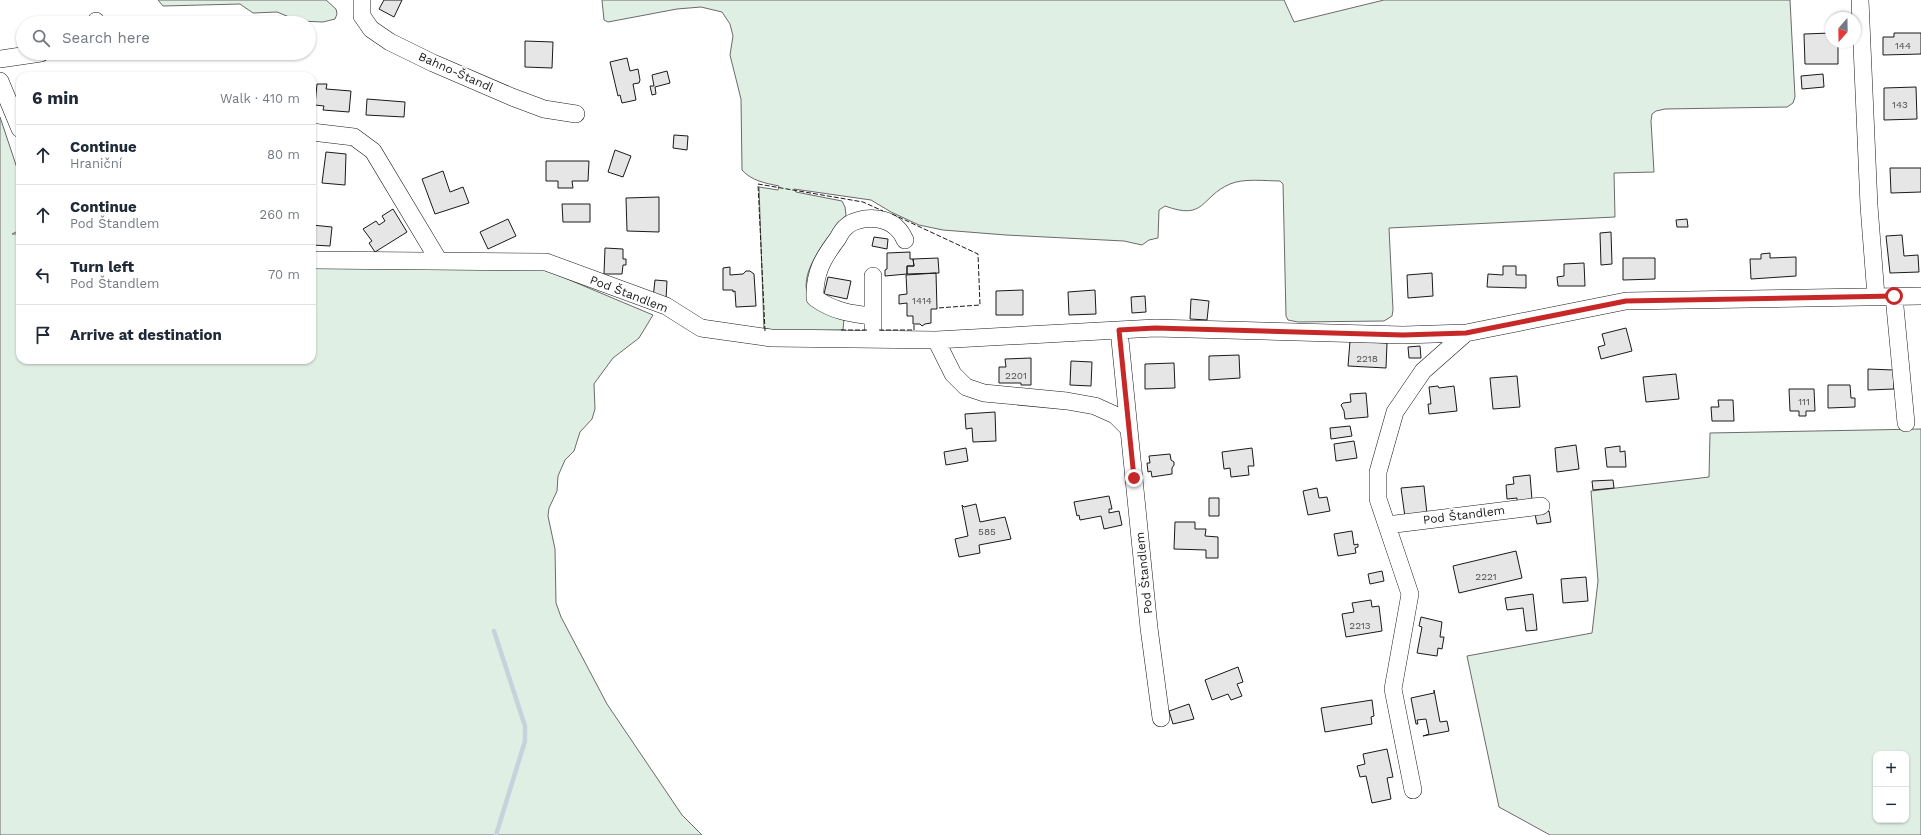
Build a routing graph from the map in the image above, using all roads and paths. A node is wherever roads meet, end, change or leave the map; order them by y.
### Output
1 (362, 0) edge
2 (1860, 0) edge
3 (16, 57) edge
4 (0, 59) edge
5 (0, 81) edge
6 (16, 108) edge
7 (576, 114) dead end
8 (316, 132) edge
9 (905, 240) dead end
10 (316, 260) edge
11 (439, 261) junction
12 (873, 276) dead end
13 (1876, 296) junction
14 (1894, 296) junction
15 (1921, 296) edge
16 (873, 316) junction
17 (1119, 330) junction
18 (1466, 333) junction
19 (873, 339) junction
20 (936, 340) junction
21 (1906, 423) dead end
22 (1128, 427) junction
23 (1541, 506) dead end
24 (1387, 525) junction
25 (1161, 718) dead end
26 (1413, 790) dead end

1 - 7 street, Bahno-Štandl
2 - 13 street
3 - 4 street
5 - 6 street
8 - 11 street
9 - 16 street
10 - 11 street, Pod Štandlem
11 - 19 street, Pod Štandlem
12 - 16 street
13 - 14 street, Pod Štandlem
13 - 18 street, Pod Štandlem
14 - 15 street, Pod Štandlem
14 - 21 street
16 - 19 street
17 - 18 street, Pod Štandlem
17 - 20 street, Pod Štandlem
17 - 22 street, Pod Štandlem
18 - 24 street
19 - 20 street, Pod Štandlem
20 - 22 street
22 - 25 street, Pod Štandlem
23 - 24 street, Pod Štandlem
24 - 26 street

